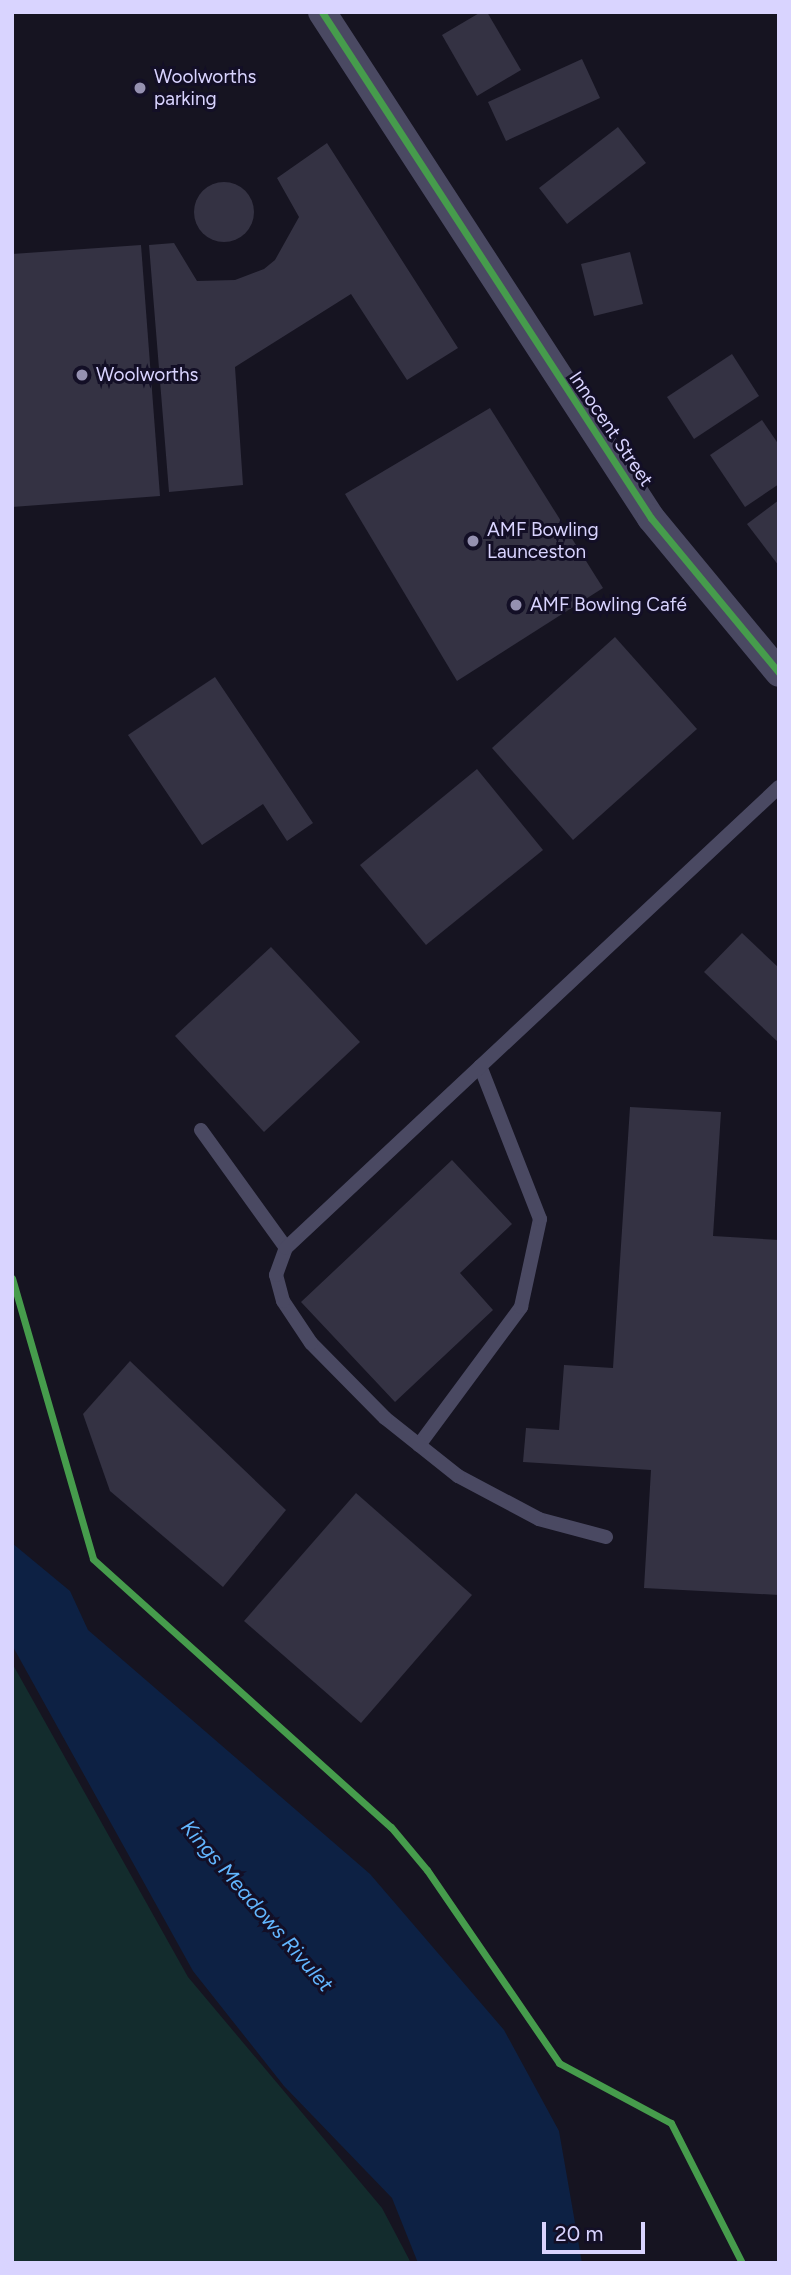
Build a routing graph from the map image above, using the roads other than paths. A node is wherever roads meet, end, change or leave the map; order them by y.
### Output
1 (322, 12) edge
2 (779, 673) edge
3 (779, 787) edge
4 (480, 1066) junction
5 (201, 1130) dead end
6 (286, 1248) junction
7 (419, 1445) junction
8 (606, 1537) dead end

1 - 2 street, Innocent Street
3 - 4 lane
4 - 6 lane
4 - 7 lane
5 - 6 lane
6 - 7 lane
7 - 8 lane

